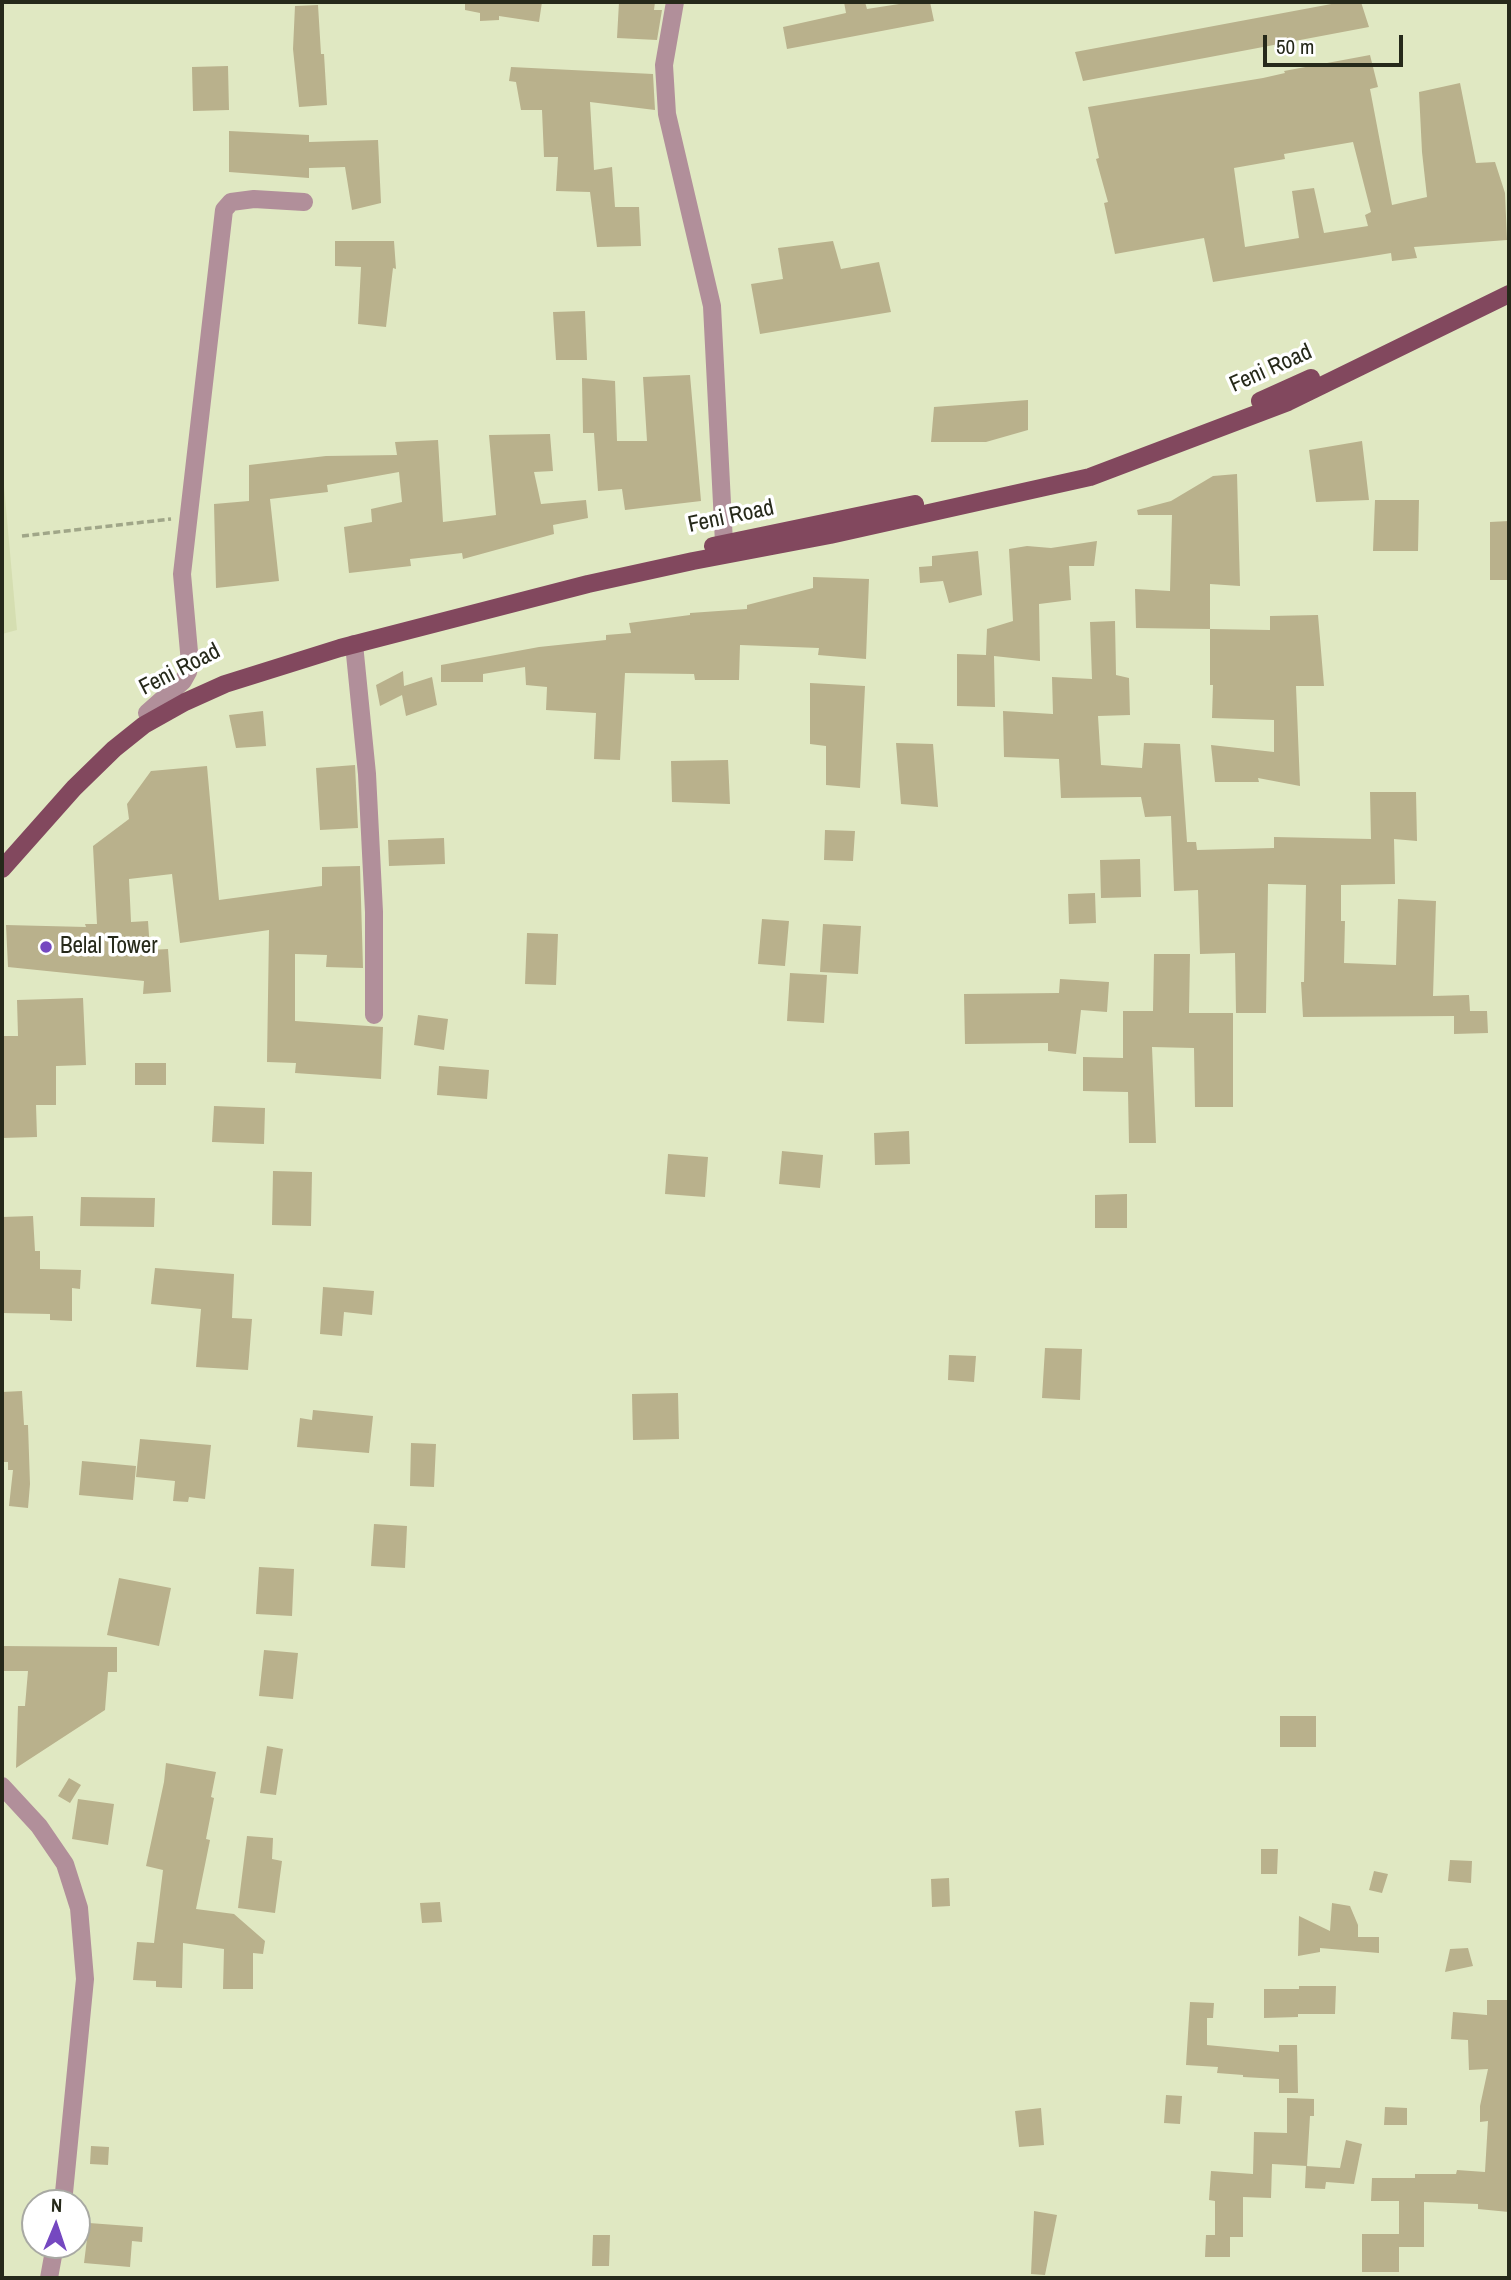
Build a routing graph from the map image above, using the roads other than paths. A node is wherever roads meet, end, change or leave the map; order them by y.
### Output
1 (675, 2) edge
2 (304, 202) dead end
3 (1509, 286) edge
4 (1509, 294) edge
5 (724, 543) junction
6 (355, 644) junction
7 (147, 713) junction
8 (2, 853) edge
9 (2, 869) edge
10 (374, 1015) dead end
11 (2, 1786) edge
12 (64, 2189) edge
13 (52, 2259) edge
14 (49, 2278) edge

1 - 5 street
2 - 7 street
3 - 5 main road, Feni Road
4 - 6 main road
5 - 7 main road, Feni Road
6 - 9 main road
6 - 10 street
7 - 8 main road, Feni Road
11 - 12 street
13 - 14 street

